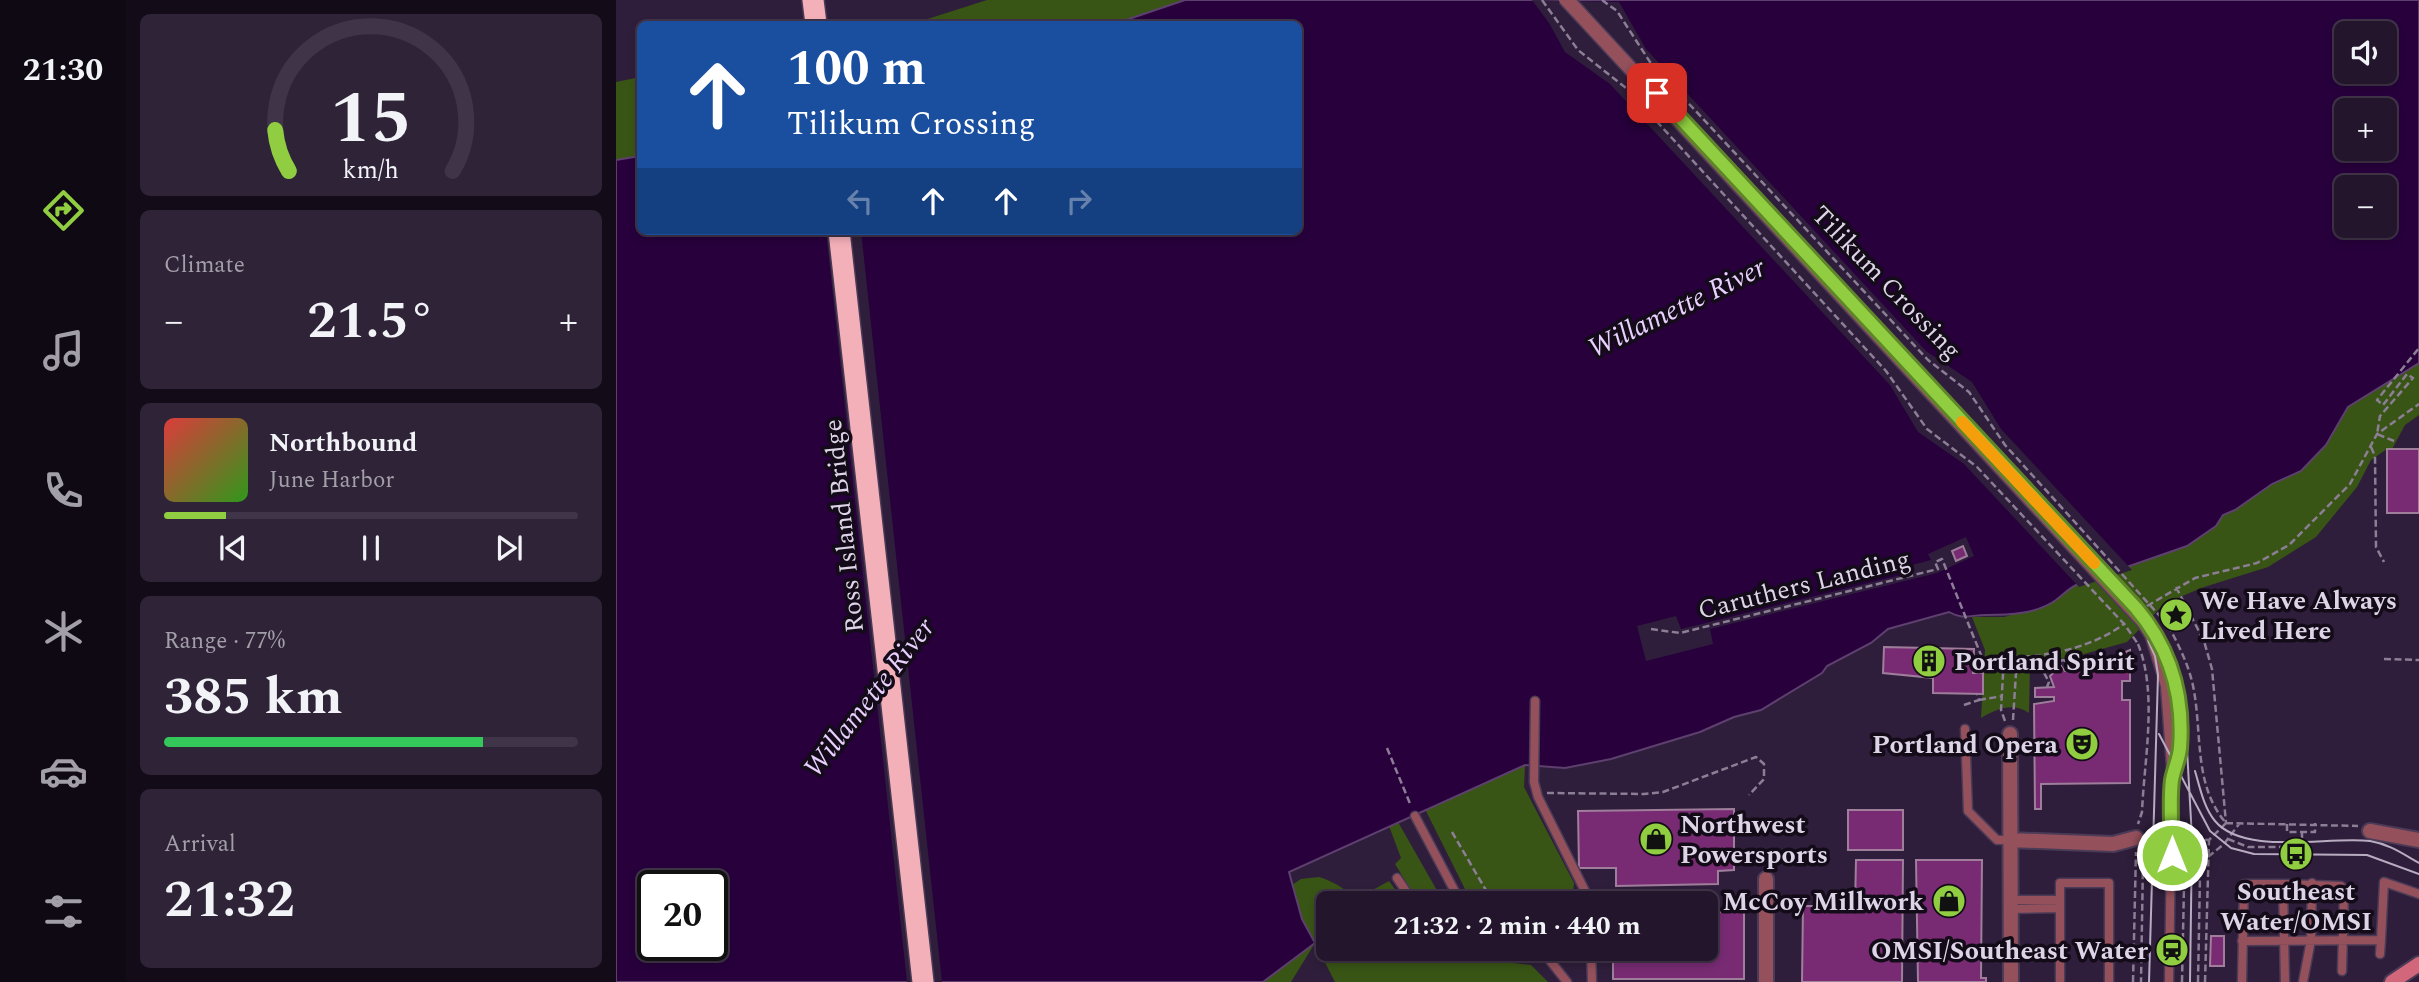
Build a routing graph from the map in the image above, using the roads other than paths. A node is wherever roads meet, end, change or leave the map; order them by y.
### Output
1 (814, 0) edge
2 (1563, 0) edge
3 (1571, 0) edge
4 (816, 21) edge
5 (839, 235) edge
6 (2152, 635) junction
7 (1535, 701) dead end
8 (1965, 729) dead end
9 (2010, 734) road end
10 (2172, 780) junction
11 (1415, 816) road end
12 (2370, 831) road end
13 (2136, 838) road end
14 (2011, 840) junction
15 (2419, 840) edge
16 (1397, 878) dead end
17 (1766, 879) dead end
18 (2312, 883) junction
19 (2283, 884) junction
20 (1406, 891) edge
21 (1455, 891) edge
22 (1586, 891) edge
23 (2419, 894) edge
24 (2060, 904) junction
25 (2012, 905) junction
26 (2284, 940) junction
27 (2311, 940) junction
28 (2381, 940) junction
29 (2242, 941) junction
30 (2343, 941) junction
31 (2381, 954) dead end
32 (1550, 961) edge
33 (1591, 961) edge
34 (2419, 964) edge
35 (2342, 971) dead end
36 (923, 982) edge
37 (1567, 982) edge
38 (1592, 982) edge
39 (1766, 982) edge
40 (2011, 982) edge
41 (2060, 982) edge
42 (2109, 982) edge
43 (2169, 982) edge
44 (2242, 982) edge
45 (2285, 982) edge
46 (2303, 982) edge
47 (2392, 982) edge

1 - 4 highway
2 - 6 lane, Tilikum Crossing, bridge
3 - 6 lane, Tilikum Crossing, bridge
5 - 36 highway, Ross Island Bridge
6 - 10 lane
6 - 10 lane
7 - 22 lane
8 - 14 lane
9 - 14 street
10 - 43 lane
11 - 21 lane
12 - 15 street
13 - 14 street
14 - 25 street
16 - 20 lane
17 - 39 street
18 - 19 lane
18 - 27 lane
18 - 30 lane
19 - 26 lane
19 - 29 lane
23 - 28 lane
24 - 25 lane
24 - 41 lane
24 - 42 lane
25 - 40 street
26 - 27 lane
26 - 29 lane
26 - 45 lane
27 - 30 lane
27 - 46 lane
28 - 30 lane
28 - 31 lane
29 - 44 lane
30 - 35 lane
32 - 37 lane
33 - 38 lane
34 - 47 street

